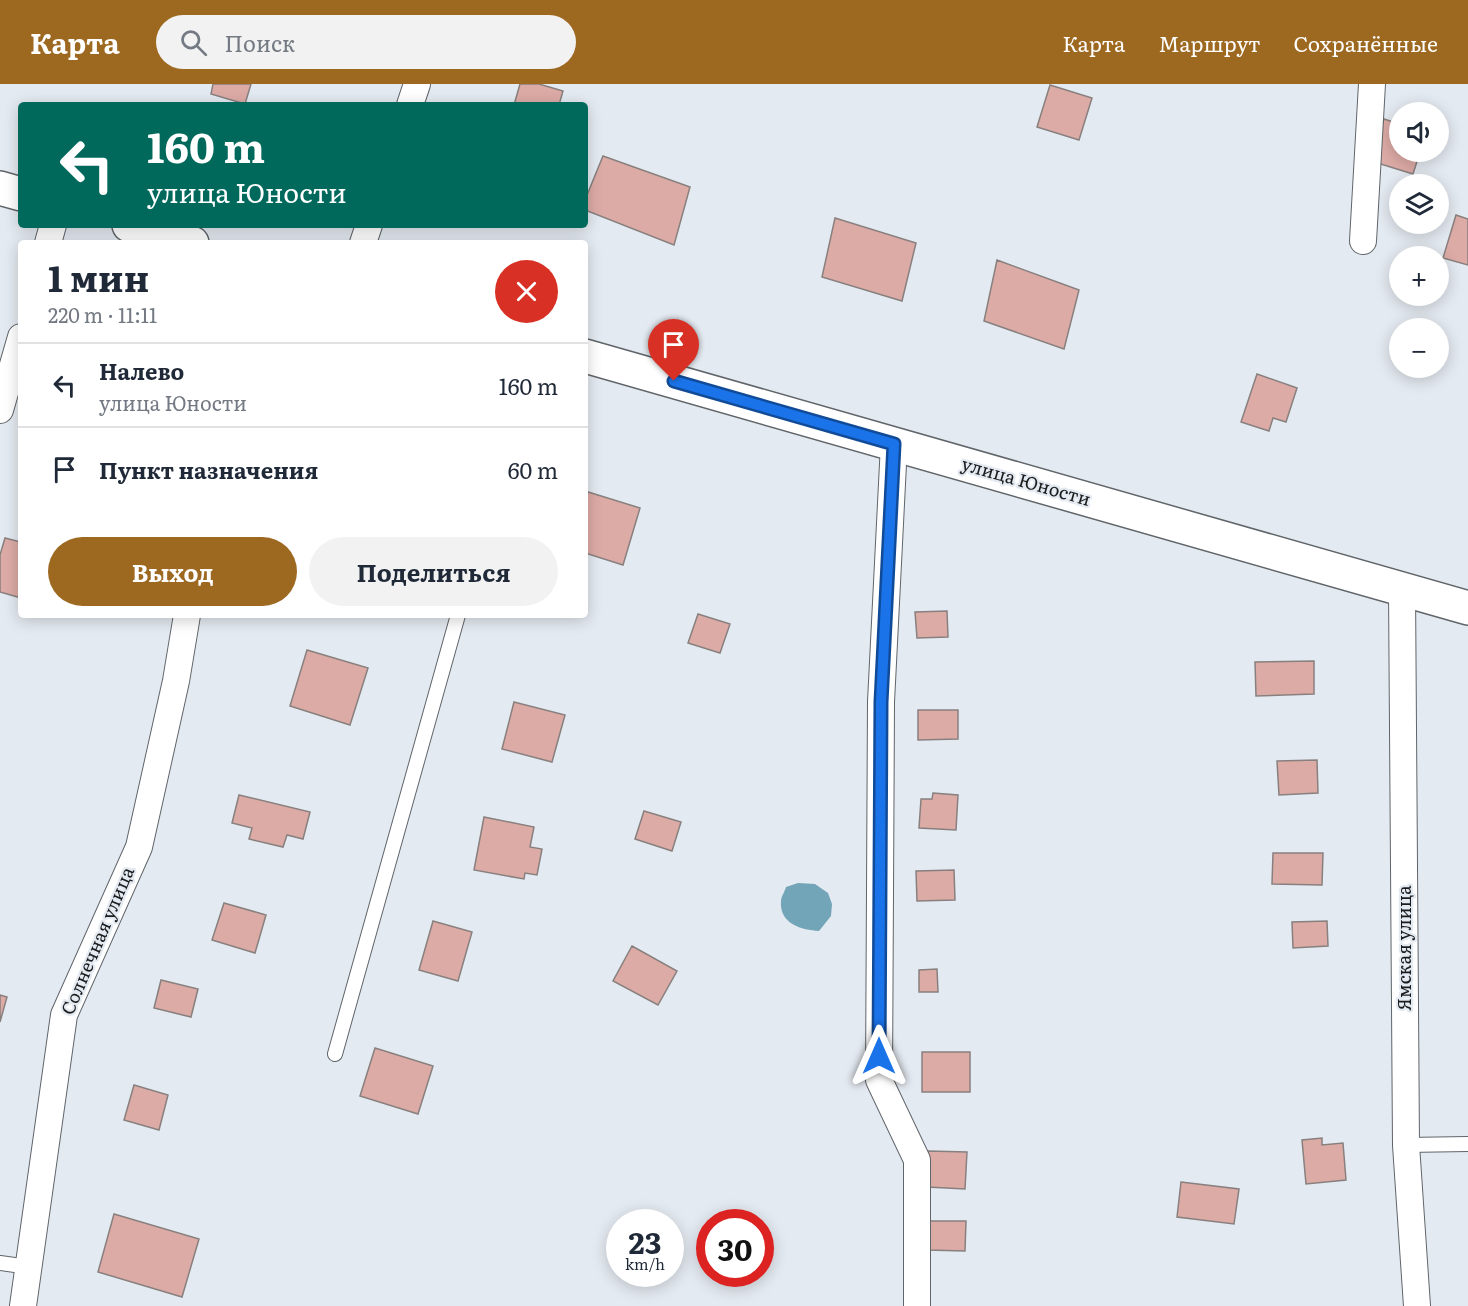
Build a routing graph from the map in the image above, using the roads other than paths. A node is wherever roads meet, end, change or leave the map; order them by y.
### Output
1 (417, 84) edge
2 (1372, 84) edge
3 (411, 102) edge
4 (0, 188) edge
5 (18, 193) edge
6 (140, 228) edge
7 (182, 240) edge
8 (1364, 242) dead end
9 (18, 347) edge
10 (588, 357) edge
11 (0, 410) edge
12 (894, 444) junction
13 (1402, 589) junction
14 (1468, 608) edge
15 (186, 618) edge
16 (458, 618) edge
17 (335, 1054) dead end
18 (1468, 1144) edge
19 (1406, 1145) junction
20 (0, 1263) edge
21 (29, 1267) junction
22 (23, 1306) edge
23 (917, 1306) edge
24 (1417, 1306) edge

1 - 3 street
2 - 8 street
4 - 5 street
6 - 7 street
9 - 11 street
10 - 12 street, улица Юности
12 - 13 street, улица Юности
12 - 23 street
13 - 14 street, улица Юности
13 - 19 street, Ямская улица
15 - 21 street, Солнечная улица
16 - 17 lane
18 - 19 lane
19 - 24 street, Ямская улица
20 - 21 lane
21 - 22 street, Солнечная улица

